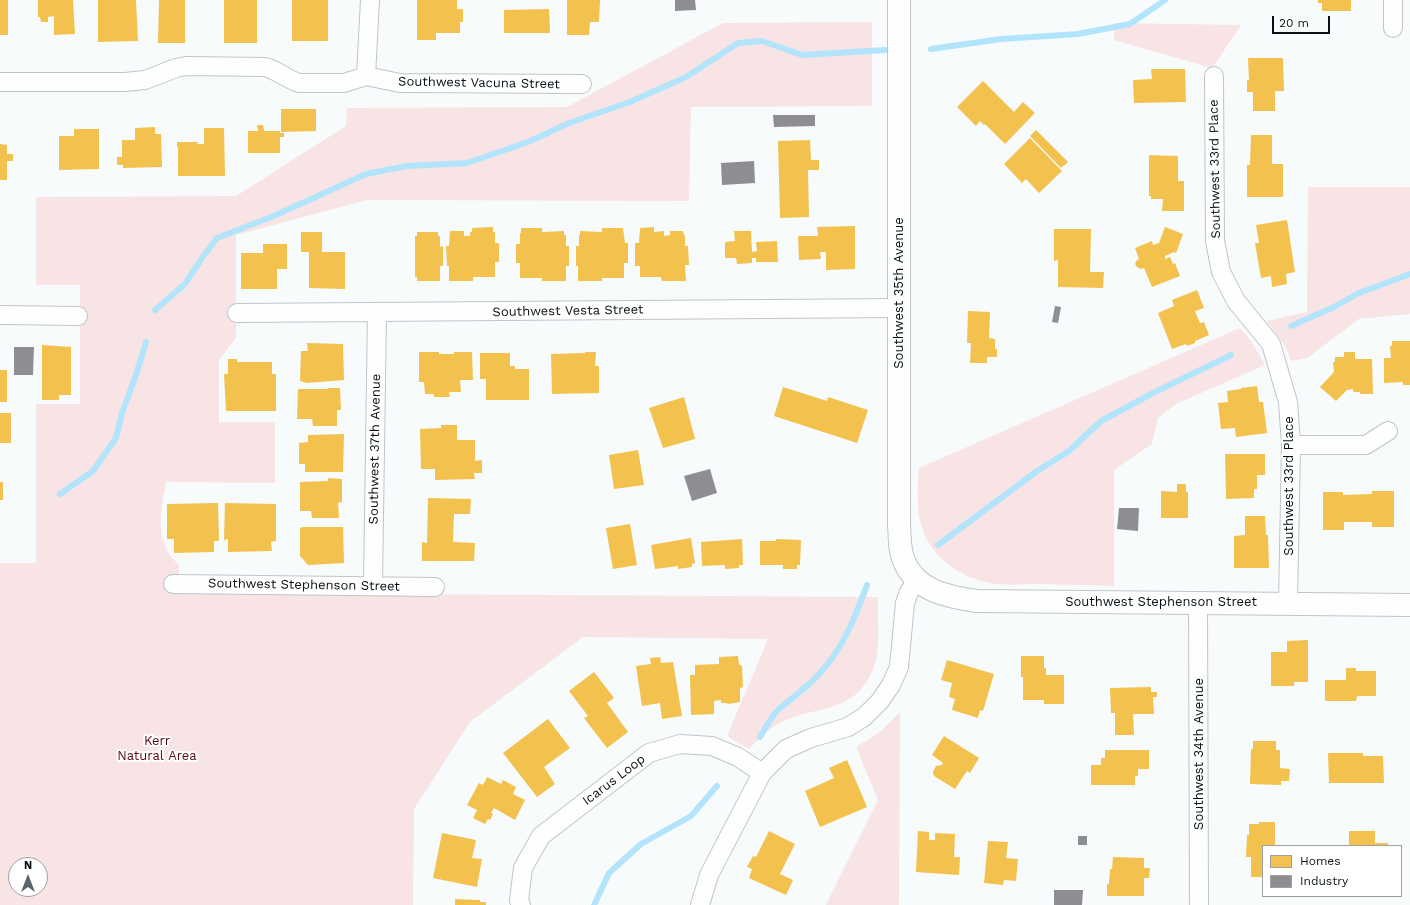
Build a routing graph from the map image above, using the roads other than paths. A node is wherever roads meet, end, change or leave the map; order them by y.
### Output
1 (370, 0) edge
2 (899, 0) edge
3 (1393, 0) edge
4 (1393, 28) dead end
5 (366, 76) junction
6 (1214, 76) dead end
7 (0, 82) edge
8 (582, 84) dead end
9 (899, 308) junction
10 (377, 312) junction
11 (237, 313) dead end
12 (0, 315) edge
13 (78, 316) dead end
14 (1388, 431) dead end
15 (1291, 445) junction
16 (917, 581) junction
17 (173, 584) dead end
18 (373, 585) junction
19 (435, 587) dead end
20 (1198, 603) junction
21 (1288, 604) junction
22 (1410, 605) edge
23 (762, 774) junction
24 (520, 905) edge
25 (700, 905) edge
26 (1199, 905) edge

1 - 5 street
2 - 9 street, Southwest 35th Avenue
3 - 4 street
5 - 7 street, Southwest Vacuna Street
5 - 8 street, Southwest Vacuna Street
6 - 15 street, Southwest 33rd Place
9 - 10 street, Southwest Vesta Street
9 - 16 street, Southwest 35th Avenue
10 - 11 street, Southwest Vesta Street
10 - 18 street, Southwest 37th Avenue
12 - 13 street
14 - 15 street
15 - 21 street, Southwest 33rd Place
16 - 20 street, Southwest Stephenson Street
16 - 23 street
17 - 18 street, Southwest Stephenson Street
18 - 19 street, Southwest Stephenson Street
20 - 21 street, Southwest Stephenson Street
20 - 26 street, Southwest 34th Avenue
21 - 22 street, Southwest Stephenson Street
23 - 24 street, Icarus Loop
23 - 25 street

